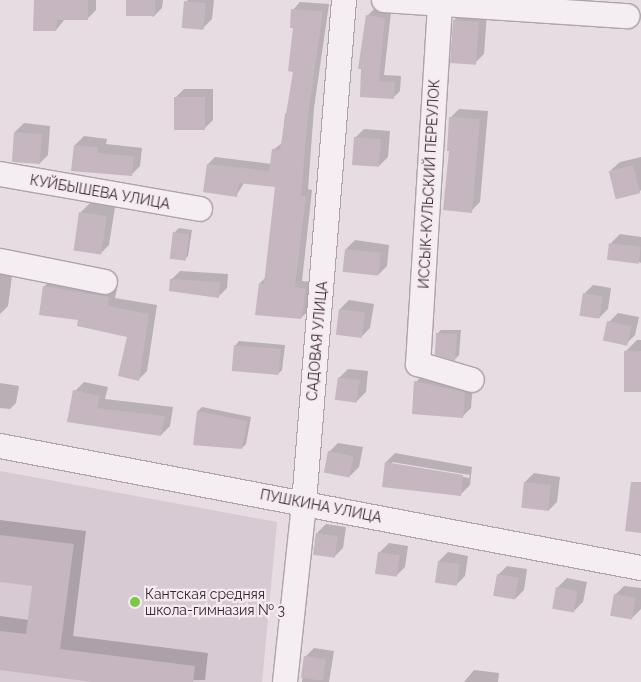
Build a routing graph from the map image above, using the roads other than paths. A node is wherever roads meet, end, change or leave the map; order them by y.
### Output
1 (344, 0) edge
2 (384, 0) edge
3 (440, 5) junction
4 (627, 16) dead end
5 (0, 174) edge
6 (200, 209) dead end
7 (0, 261) edge
8 (105, 282) dead end
9 (472, 380) dead end
10 (0, 446) edge
11 (304, 503) junction
12 (641, 568) edge
13 (285, 682) edge

1 - 11 street, САДОВАЯ УЛИЦА
2 - 3 street
3 - 4 street
3 - 9 street, ИССЫК-КУЛЬСКИЙ ПЕРЕУЛОК
5 - 6 street, КУЙБЫШЕВА УЛИЦА
7 - 8 street
10 - 11 street, ПУШКИНА УЛИЦА
11 - 12 street, ПУШКИНА УЛИЦА
11 - 13 street, САДОВАЯ УЛИЦА

